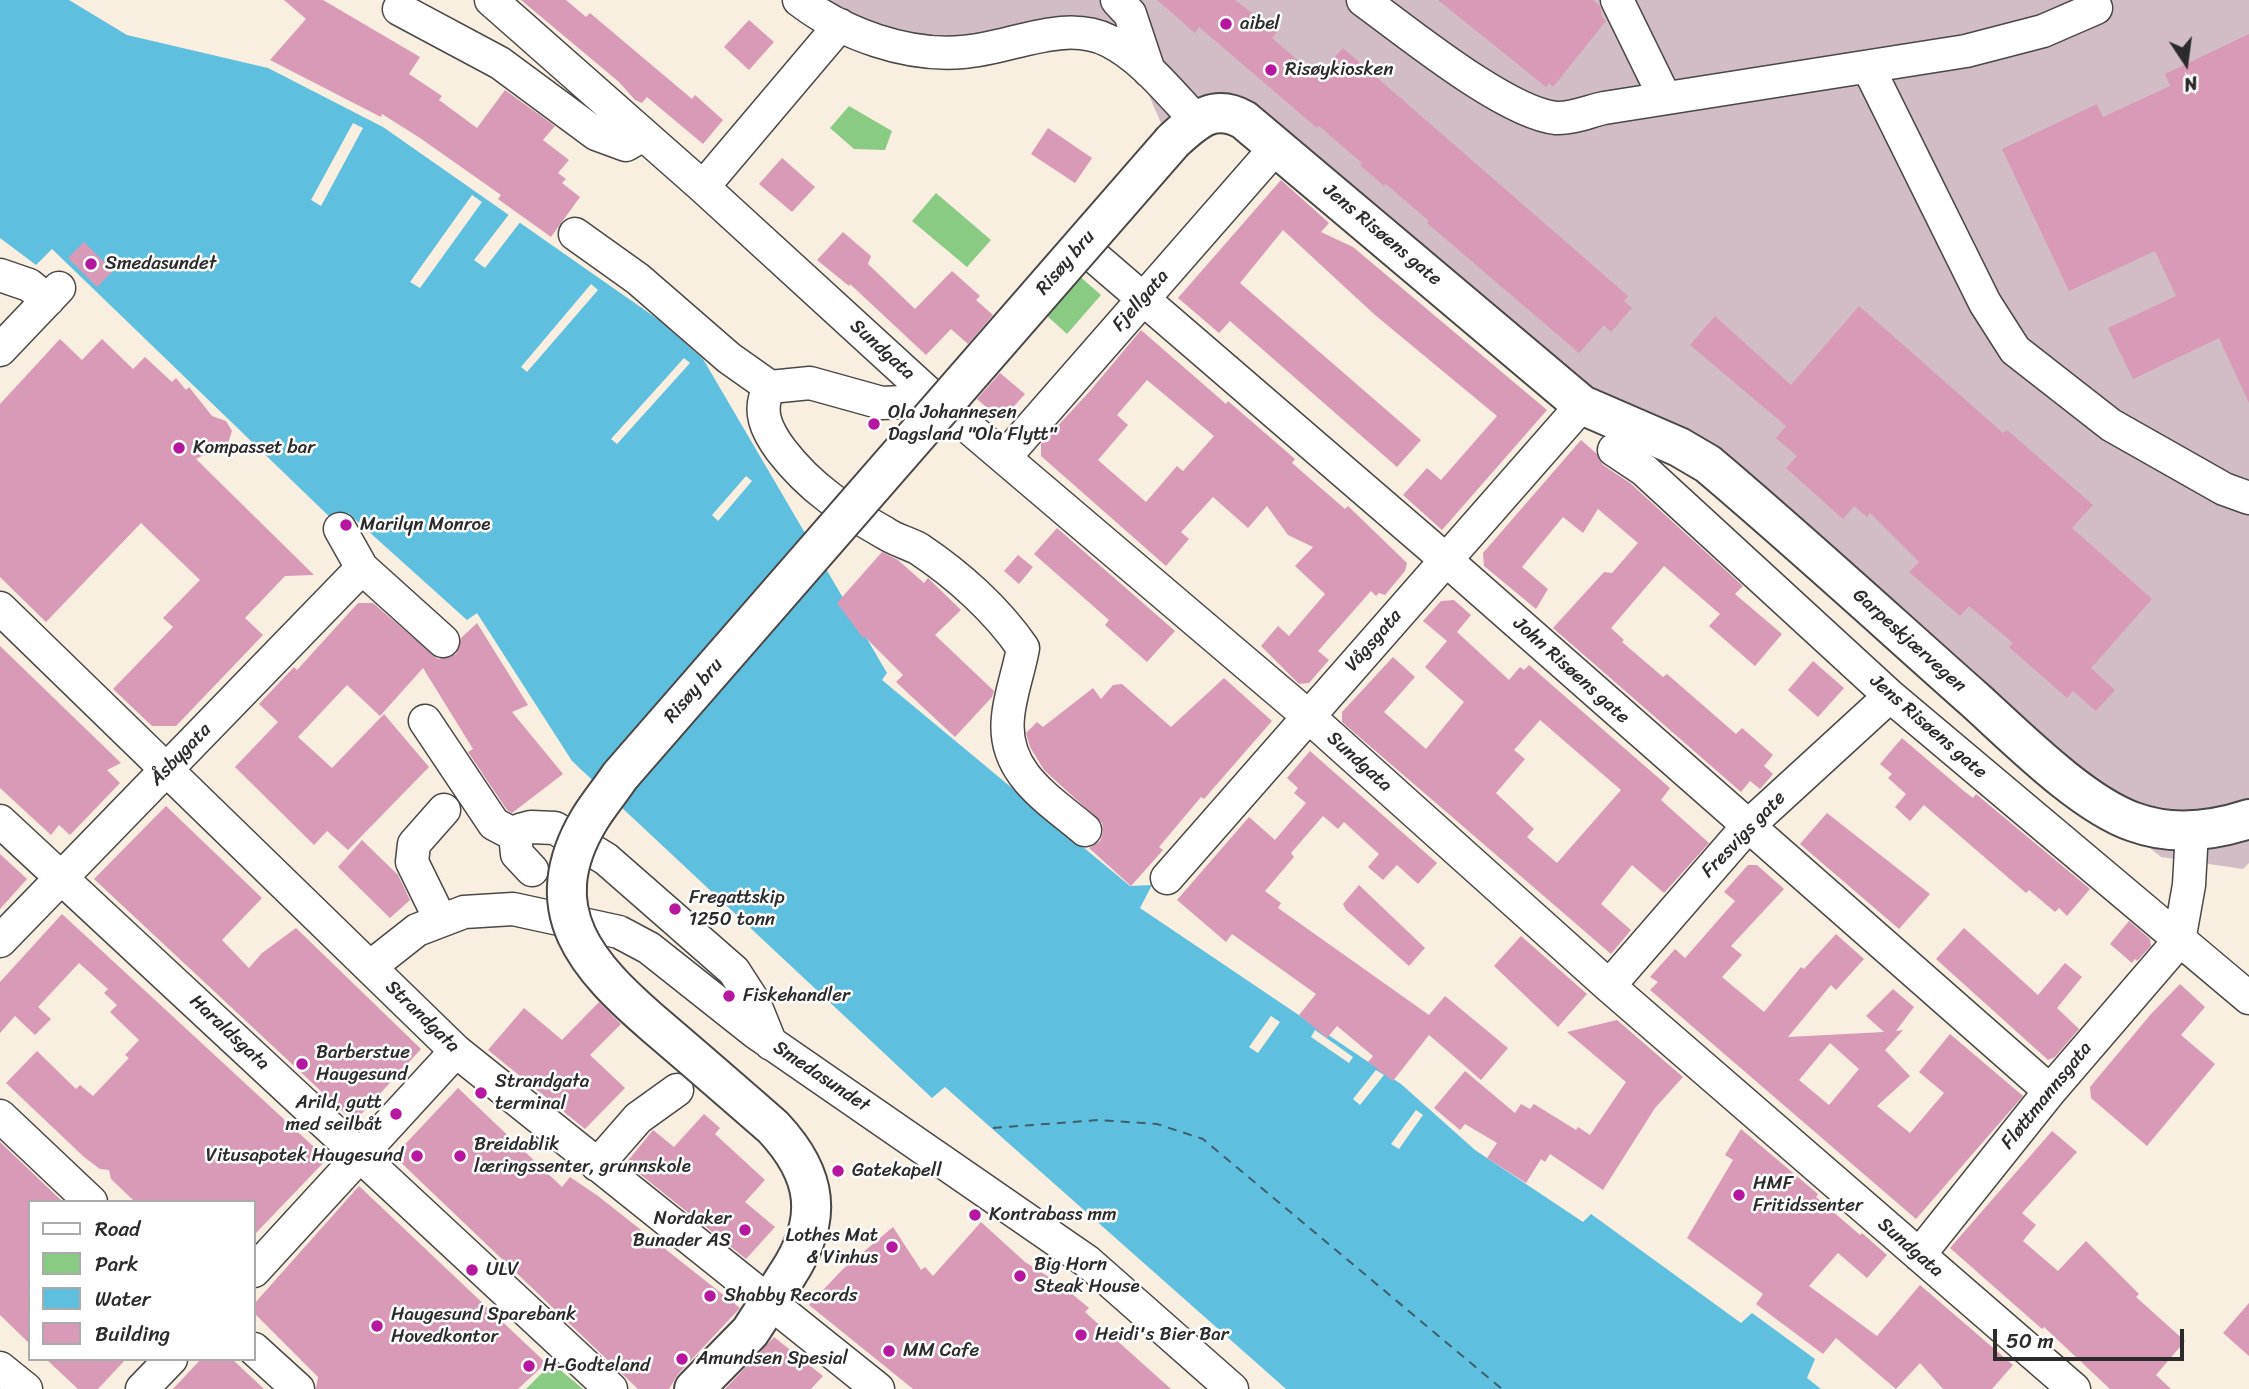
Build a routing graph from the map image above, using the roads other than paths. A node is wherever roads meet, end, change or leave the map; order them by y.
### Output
1 (491, 0) edge
2 (799, 0) edge
3 (1117, 0) edge
4 (1363, 0) edge
5 (1617, 0) edge
6 (2096, 8) dead end
7 (399, 9) dead end
8 (840, 25) junction
9 (1868, 67) junction
10 (1149, 71) junction
11 (1665, 98) junction
12 (1184, 130) junction
13 (643, 135) junction
14 (1277, 146) junction
15 (703, 187) junction
16 (575, 234) dead end
17 (1091, 254) dead end
18 (0, 275) edge
19 (1144, 297) junction
20 (0, 350) edge
21 (770, 387) junction
22 (927, 392) junction
23 (1582, 405) junction
24 (1614, 450) dead end
25 (1005, 457) junction
26 (2249, 498) edge
27 (340, 529) dead end
28 (1445, 559) junction
29 (362, 568) junction
30 (0, 608) edge
31 (443, 641) dead end
32 (1891, 696) junction
33 (1308, 716) junction
34 (425, 721) dead end
35 (166, 771) junction
36 (444, 810) dead end
37 (2249, 819) edge
38 (0, 821) edge
39 (1746, 827) junction
40 (1085, 830) dead end
41 (2192, 831) junction
42 (515, 835) junction
43 (532, 870) dead end
44 (61, 878) junction
45 (1167, 878) dead end
46 (440, 919) junction
47 (0, 941) edge
48 (2179, 941) junction
49 (370, 967) junction
50 (1609, 986) junction
51 (2249, 998) edge
52 (771, 1044) junction
53 (456, 1051) junction
54 (677, 1090) dead end
55 (2050, 1091) junction
56 (0, 1116) edge
57 (360, 1154) junction
58 (597, 1165) junction
59 (89, 1200) edge
60 (1919, 1255) junction
61 (256, 1269) edge
62 (778, 1288) junction
63 (256, 1351) edge
64 (169, 1361) edge
65 (0, 1368) edge
66 (26, 1389) edge
67 (142, 1389) edge
68 (298, 1389) edge
69 (611, 1389) edge
70 (694, 1389) edge
71 (878, 1389) edge
72 (1232, 1389) edge
73 (2074, 1389) edge

1 - 13 street, Sundgata
2 - 8 street
3 - 10 street
4 - 11 street
5 - 11 street
6 - 9 street
7 - 13 street
8 - 10 street
8 - 15 street
9 - 11 street
9 - 26 street
10 - 12 street
12 - 14 main road, Jens Risøens gate
12 - 62 main road, Risøy bru, bridge
13 - 15 street, Sundgata
14 - 19 street, Fjellgata
14 - 23 main road, Jens Risøens gate
15 - 22 street, Sundgata
16 - 21 street
17 - 19 street, John Risøens gate
18 - 20 street
19 - 25 street, Fjellgata
19 - 28 street, John Risøens gate
21 - 22 street
21 - 40 street
22 - 25 street, Sundgata
23 - 28 street, Vågsgata
23 - 41 main road, Garpeskjærvegen
24 - 32 street, Jens Risøens gate
25 - 33 street, Sundgata
27 - 29 street
28 - 33 street, Vågsgata
28 - 39 street, John Risøens gate
29 - 31 street
29 - 35 street, Åsbygata
30 - 35 street, Strandgata
32 - 39 street, Fresvigs gate
32 - 48 street, Jens Risøens gate
33 - 45 street, Vågsgata
33 - 50 street, Sundgata
34 - 42 street
35 - 44 street, Åsbygata
35 - 49 street, Strandgata
36 - 46 street
37 - 41 main road, Garpeskjærvegen
38 - 44 street, Haraldsgata
39 - 50 street, Fresvigs gate
39 - 55 street, John Risøens gate
41 - 48 street
42 - 43 street
42 - 52 street
44 - 47 street, Åsbygata
44 - 57 street, Haraldsgata
46 - 49 street, Smedasundet
46 - 52 street, Smedasundet
48 - 51 street, Jens Risøens gate
48 - 55 street, Fløttmannsgata
49 - 53 street, Strandgata
50 - 60 street, Sundgata
52 - 72 street, Smedasundet
53 - 57 street
53 - 58 street, Strandgata
54 - 58 street
55 - 60 street, Fløttmannsgata
56 - 59 street
57 - 61 street
57 - 69 street, Haraldsgata
58 - 62 street, Strandgata
60 - 73 street, Sundgata
62 - 70 main road, Risøy bru
62 - 71 street, Strandgata
63 - 68 street
64 - 67 street
65 - 66 street

